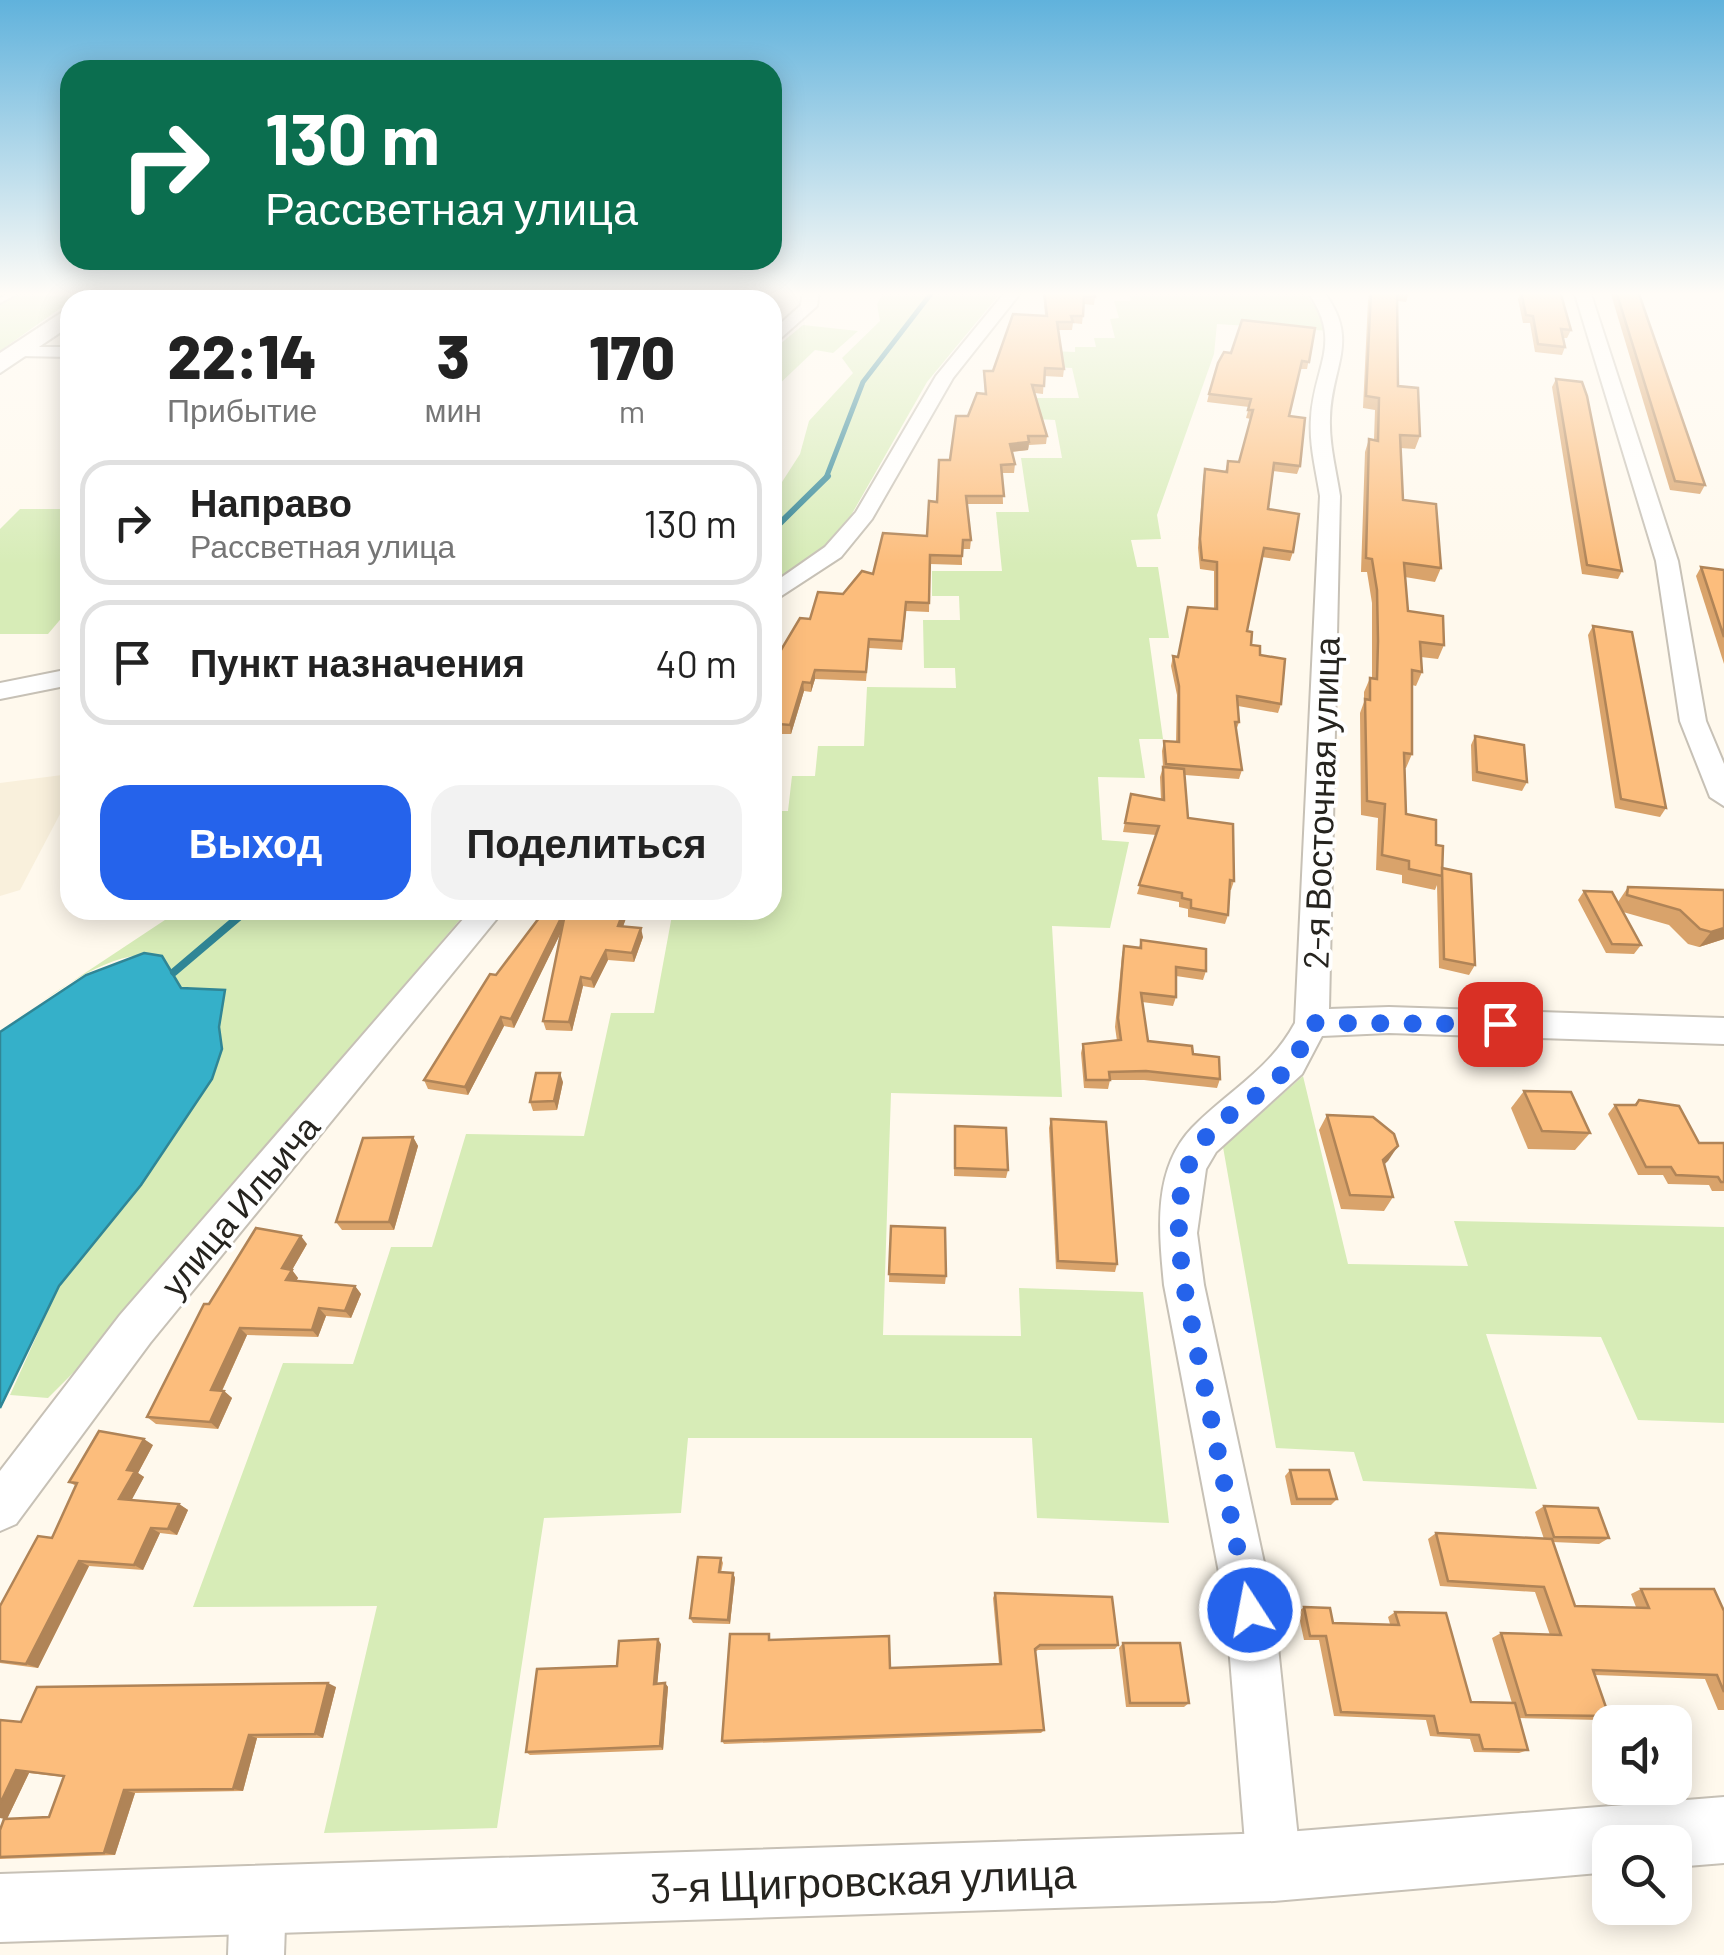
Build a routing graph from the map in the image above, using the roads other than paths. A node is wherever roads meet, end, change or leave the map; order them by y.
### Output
1 (941, 382) edge
2 (1326, 382) edge
3 (1611, 382) edge
4 (782, 588) edge
5 (60, 680) edge
6 (0, 691) edge
7 (1724, 797) edge
8 (480, 920) edge
9 (1312, 1023) junction
10 (1724, 1031) edge
11 (0, 1508) edge
12 (1724, 1830) edge
13 (1274, 1867) junction
14 (0, 1908) edge
15 (257, 1926) edge

1 - 4 street
2 - 9 street, 2-я Восточная улица
3 - 7 street
5 - 6 street
8 - 11 street, улица Ильича
9 - 10 street
9 - 13 street, 2-я Восточная улица
12 - 13 street, 3-я Щигровская улица
13 - 15 street, 3-я Щигровская улица
14 - 15 street, 3-я Щигровская улица

